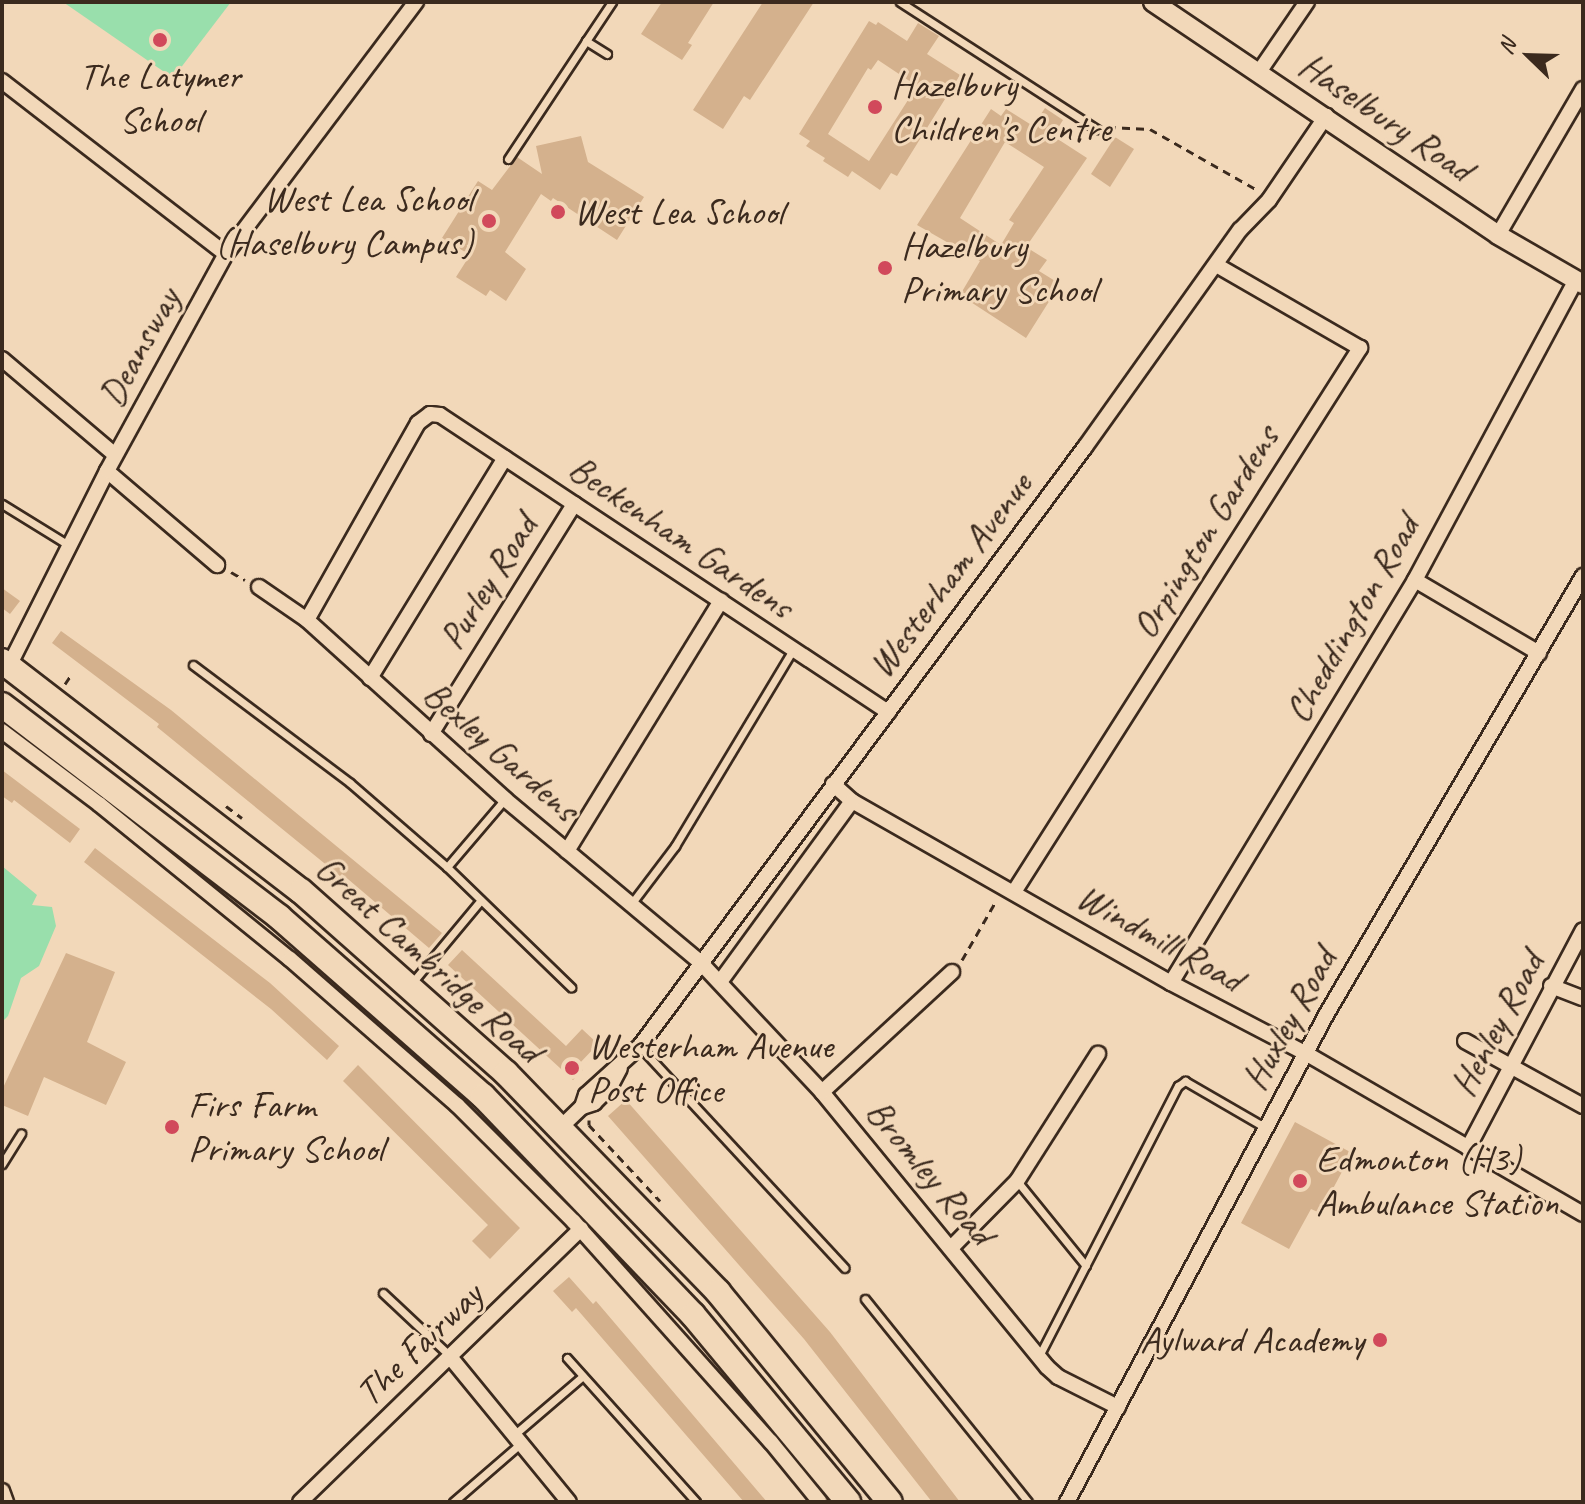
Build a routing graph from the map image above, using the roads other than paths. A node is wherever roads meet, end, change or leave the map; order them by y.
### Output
1 (416, 2) edge
2 (612, 2) edge
3 (900, 2) edge
4 (1153, 2) edge
5 (1307, 2) edge
6 (586, 41) junction
7 (607, 54) dead end
8 (1259, 72) junction
9 (2, 81) edge
10 (1583, 89) edge
11 (1568, 115) junction
12 (1326, 116) junction
13 (1583, 121) edge
14 (1096, 129) road end
15 (508, 159) dead end
16 (1498, 235) junction
17 (226, 254) junction
18 (1216, 265) junction
19 (1580, 282) edge
20 (2, 359) edge
21 (115, 455) junction
22 (505, 458) junction
23 (107, 471) junction
24 (2, 504) edge
25 (574, 504) junction
26 (70, 546) junction
27 (217, 565) road end
28 (1583, 576) edge
29 (1415, 580) junction
30 (259, 587) road end
31 (721, 601) junction
32 (307, 620) junction
33 (793, 649) junction
34 (1539, 653) junction
35 (6, 664) edge
36 (193, 665) dead end
37 (370, 678) junction
38 (2, 705) edge
39 (888, 712) junction
40 (2, 731) edge
41 (431, 734) junction
42 (833, 784) junction
43 (505, 799) junction
44 (852, 801) junction
45 (116, 803) junction
46 (567, 851) junction
47 (447, 867) junction
48 (767, 872) junction
49 (788, 889) junction
50 (1009, 889) junction
51 (481, 900) junction
52 (631, 904) junction
53 (1583, 930) edge
54 (701, 963) junction
55 (952, 972) road end
56 (720, 982) junction
57 (1171, 983) junction
58 (410, 985) junction
59 (1551, 986) junction
60 (571, 987) dead end
61 (1583, 998) edge
62 (1465, 1041) dead end
63 (640, 1046) junction
64 (1098, 1054) dead end
65 (1307, 1054) junction
66 (1512, 1065) junction
67 (822, 1092) junction
68 (1583, 1106) edge
69 (561, 1127) junction
70 (1266, 1128) junction
71 (21, 1133) dead end
72 (1468, 1148) junction
73 (2, 1164) edge
74 (1017, 1181) junction
75 (1583, 1214) edge
76 (581, 1229) junction
77 (952, 1247) junction
78 (1086, 1266) junction
79 (845, 1268) dead end
80 (383, 1293) dead end
81 (865, 1299) dead end
82 (1039, 1357) junction
83 (451, 1358) junction
84 (567, 1358) dead end
85 (583, 1376) junction
86 (1118, 1407) junction
87 (518, 1438) junction
88 (2, 1491) edge
89 (309, 1499) edge
90 (6, 1502) edge
91 (453, 1502) edge
92 (569, 1502) edge
93 (696, 1502) edge
94 (820, 1502) edge
95 (848, 1502) edge
96 (890, 1502) edge
97 (1028, 1502) edge
98 (1067, 1502) edge

1 - 17 street, Deansway
2 - 6 lane
3 - 14 lane
4 - 8 street, Haselbury Road
5 - 8 street
6 - 7 lane
6 - 15 lane
8 - 12 street, Haselbury Road
9 - 17 street
10 - 11 street
11 - 13 street
11 - 16 street
12 - 16 street, Haselbury Road
12 - 18 street, Westerham Avenue
16 - 19 street, Haselbury Road
17 - 21 street, Deansway
18 - 39 street, Westerham Avenue
18 - 50 street, Orpington Gardens
19 - 29 street, Cheddington Road
20 - 21 street
21 - 23 street, Deansway
22 - 25 street, Beckenham Gardens
22 - 32 street, Beckenham Gardens
22 - 37 street
23 - 26 street, Deansway
23 - 27 street
24 - 26 lane
25 - 31 street, Beckenham Gardens
25 - 41 street, Purley Road
26 - 35 street, Deansway
28 - 34 street, Huxley Road
29 - 34 street
29 - 57 street, Cheddington Road
30 - 32 street, Bexley Gardens
31 - 33 street, Beckenham Gardens
31 - 46 street
32 - 37 street, Bexley Gardens
33 - 39 street, Beckenham Gardens
33 - 52 lane
34 - 65 street, Huxley Road
35 - 58 highway, Great Cambridge Road
36 - 47 lane
37 - 41 street, Bexley Gardens
38 - 45 highway, Great Cambridge Road
39 - 42 street, Westerham Avenue
40 - 45 street
41 - 43 street, Bexley Gardens
42 - 44 street, Windmill Road
42 - 48 street, Westerham Avenue
43 - 46 street, Bexley Gardens
43 - 47 lane
44 - 49 street
44 - 50 street, Windmill Road
45 - 76 street
45 - 95 highway, Great Cambridge Road
46 - 52 street, Bexley Gardens
47 - 51 lane
48 - 49 street
48 - 54 street, Westerham Avenue
49 - 56 street
50 - 57 street, Windmill Road
51 - 58 lane
51 - 60 lane
52 - 54 street, Bexley Gardens
53 - 59 street, Henley Road
54 - 56 street, Bromley Road
54 - 63 street, Westerham Avenue
55 - 67 street
56 - 67 street, Bromley Road
57 - 65 street, Windmill Road
58 - 69 highway, Great Cambridge Road
59 - 61 street
59 - 66 street, Henley Road
62 - 66 street
63 - 69 street, Westerham Avenue
63 - 79 lane
64 - 74 street
65 - 70 street, Huxley Road
65 - 72 street, Windmill Road
66 - 68 street
66 - 72 street, Henley Road
67 - 77 street, Bromley Road
69 - 96 highway, Great Cambridge Road
70 - 78 lane
70 - 86 street, Huxley Road
71 - 73 lane
72 - 75 street, Windmill Road
74 - 77 street
74 - 78 lane
76 - 83 street, The Fairway
76 - 94 street
77 - 82 street, Bromley Road
78 - 82 lane
80 - 83 lane
81 - 97 lane
82 - 86 street, Bromley Road
83 - 87 street
83 - 89 street, The Fairway
84 - 85 lane
85 - 87 lane
85 - 93 lane
86 - 98 street, Huxley Road
87 - 91 lane
87 - 92 street
88 - 90 street

